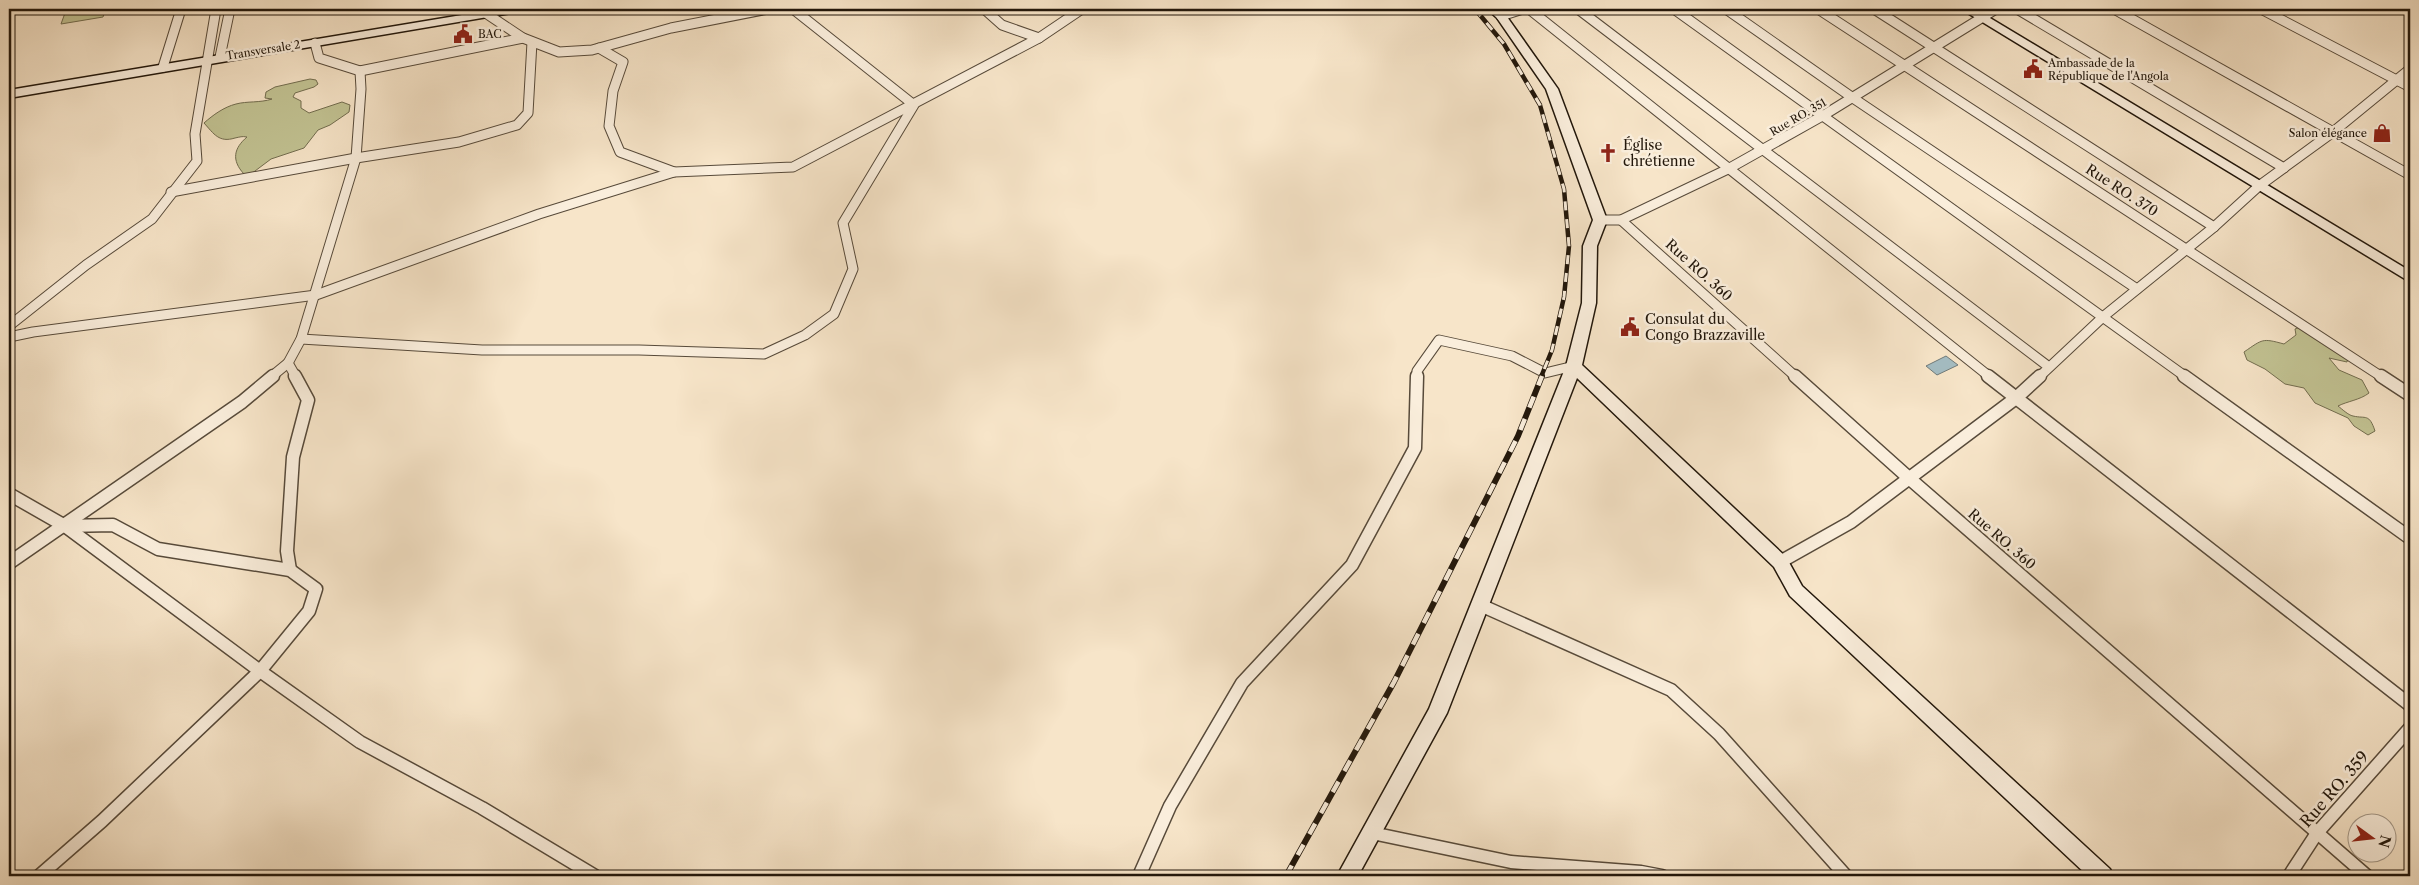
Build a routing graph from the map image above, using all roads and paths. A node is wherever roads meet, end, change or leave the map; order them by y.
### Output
1 (181, 9) edge
2 (216, 9) edge
3 (230, 9) edge
4 (517, 9) edge
5 (768, 9) edge
6 (793, 9) edge
7 (984, 9) edge
8 (1082, 9) edge
9 (1523, 9) edge
10 (1529, 9) edge
11 (1578, 9) edge
12 (1674, 9) edge
13 (1726, 9) edge
14 (1818, 9) edge
15 (1874, 9) edge
16 (1967, 9) edge
17 (1996, 9) edge
18 (2017, 9) edge
19 (2114, 9) edge
20 (2261, 9) edge
21 (1497, 12) edge
22 (487, 14) junction
23 (1981, 17) junction
24 (1039, 38) junction
25 (528, 40) junction
26 (315, 42) junction
27 (1933, 47) junction
28 (599, 48) junction
29 (220, 57) junction
30 (206, 59) junction
31 (1905, 66) junction
32 (162, 67) junction
33 (2410, 69) edge
34 (360, 71) junction
35 (2397, 80) junction
36 (2410, 87) edge
37 (9, 94) edge
38 (1853, 98) junction
39 (914, 105) junction
40 (1824, 115) junction
41 (2333, 132) junction
42 (1763, 151) junction
43 (356, 158) junction
44 (2284, 168) junction
45 (1728, 169) junction
46 (674, 172) junction
47 (2410, 175) edge
48 (2259, 186) junction
49 (171, 192) junction
50 (1600, 220) junction
51 (1621, 220) junction
52 (2214, 227) junction
53 (2187, 249) junction
54 (2410, 277) edge
55 (2137, 289) junction
56 (316, 295) junction
57 (2104, 316) junction
58 (9, 326) edge
59 (9, 338) edge
60 (301, 339) junction
61 (288, 363) junction
62 (1574, 366) junction
63 (2049, 367) junction
64 (2410, 395) edge
65 (2016, 398) junction
66 (1910, 478) junction
67 (9, 494) edge
68 (65, 526) junction
69 (2410, 538) edge
70 (1780, 562) junction
71 (9, 563) edge
72 (290, 570) junction
73 (1478, 604) junction
74 (260, 671) junction
75 (2410, 705) edge
76 (2410, 728) edge
77 (1372, 833) junction
78 (2317, 833) junction
79 (40, 876) edge
80 (595, 876) edge
81 (1139, 876) edge
82 (1347, 876) edge
83 (1662, 876) edge
84 (1846, 876) edge
85 (2104, 876) edge
86 (2289, 876) edge
87 (2366, 876) edge

1 - 32 street
2 - 30 street
3 - 29 street
4 - 22 street, Transversale 2
5 - 28 street
6 - 39 street
7 - 24 street
8 - 24 street
9 - 21 street
10 - 45 street
11 - 42 street
12 - 40 street
13 - 38 street
14 - 31 street, Rue RO. 370
15 - 27 street
16 - 23 street
17 - 23 street, Rue RO. 351
18 - 44 street
19 - 41 street
20 - 35 street
21 - 50 street
22 - 25 street
22 - 26 street, Transversale 2
23 - 27 street, Rue RO. 351
23 - 48 street
24 - 39 street
25 - 28 street
25 - 34 street
25 - 43 street
26 - 29 street, Transversale 2
26 - 34 street
27 - 31 street, Rue RO. 351
27 - 52 street
28 - 46 street
29 - 30 street, Transversale 2
30 - 32 street, Transversale 2
30 - 49 street
31 - 38 street, Rue RO. 351
31 - 53 street, Rue RO. 370
32 - 37 street, Transversale 2
33 - 35 street
34 - 43 street
35 - 36 street
35 - 41 street
38 - 40 street, Rue RO. 351
38 - 55 street
39 - 46 street
39 - 60 street
40 - 42 street, Rue RO. 351
40 - 57 street
41 - 44 street
41 - 47 street
42 - 45 street, Rue RO. 351
42 - 63 street
43 - 49 street
43 - 56 street
44 - 48 street
45 - 51 street, Rue RO. 351
45 - 65 street
46 - 56 street
48 - 52 street
48 - 54 street
49 - 58 street
50 - 51 street, Rue RO. 351
50 - 62 street
51 - 66 street, Rue RO. 360
52 - 53 street
53 - 55 street
53 - 64 street, Rue RO. 370
55 - 57 street
56 - 59 street
56 - 60 street
57 - 63 street
57 - 69 street
60 - 61 street
61 - 68 street
61 - 72 street
62 - 70 street
62 - 73 street
62 - 81 street
63 - 65 street
65 - 66 street
65 - 75 street
66 - 70 street
66 - 78 street, Rue RO. 360
67 - 68 street
68 - 71 street
68 - 72 street
68 - 74 street
70 - 85 street
72 - 74 street
73 - 77 street
73 - 84 street
74 - 79 street
74 - 80 street
76 - 78 street, Rue RO. 359
77 - 82 street
77 - 83 street
78 - 86 street, Rue RO. 359
78 - 87 street, Rue RO. 360

